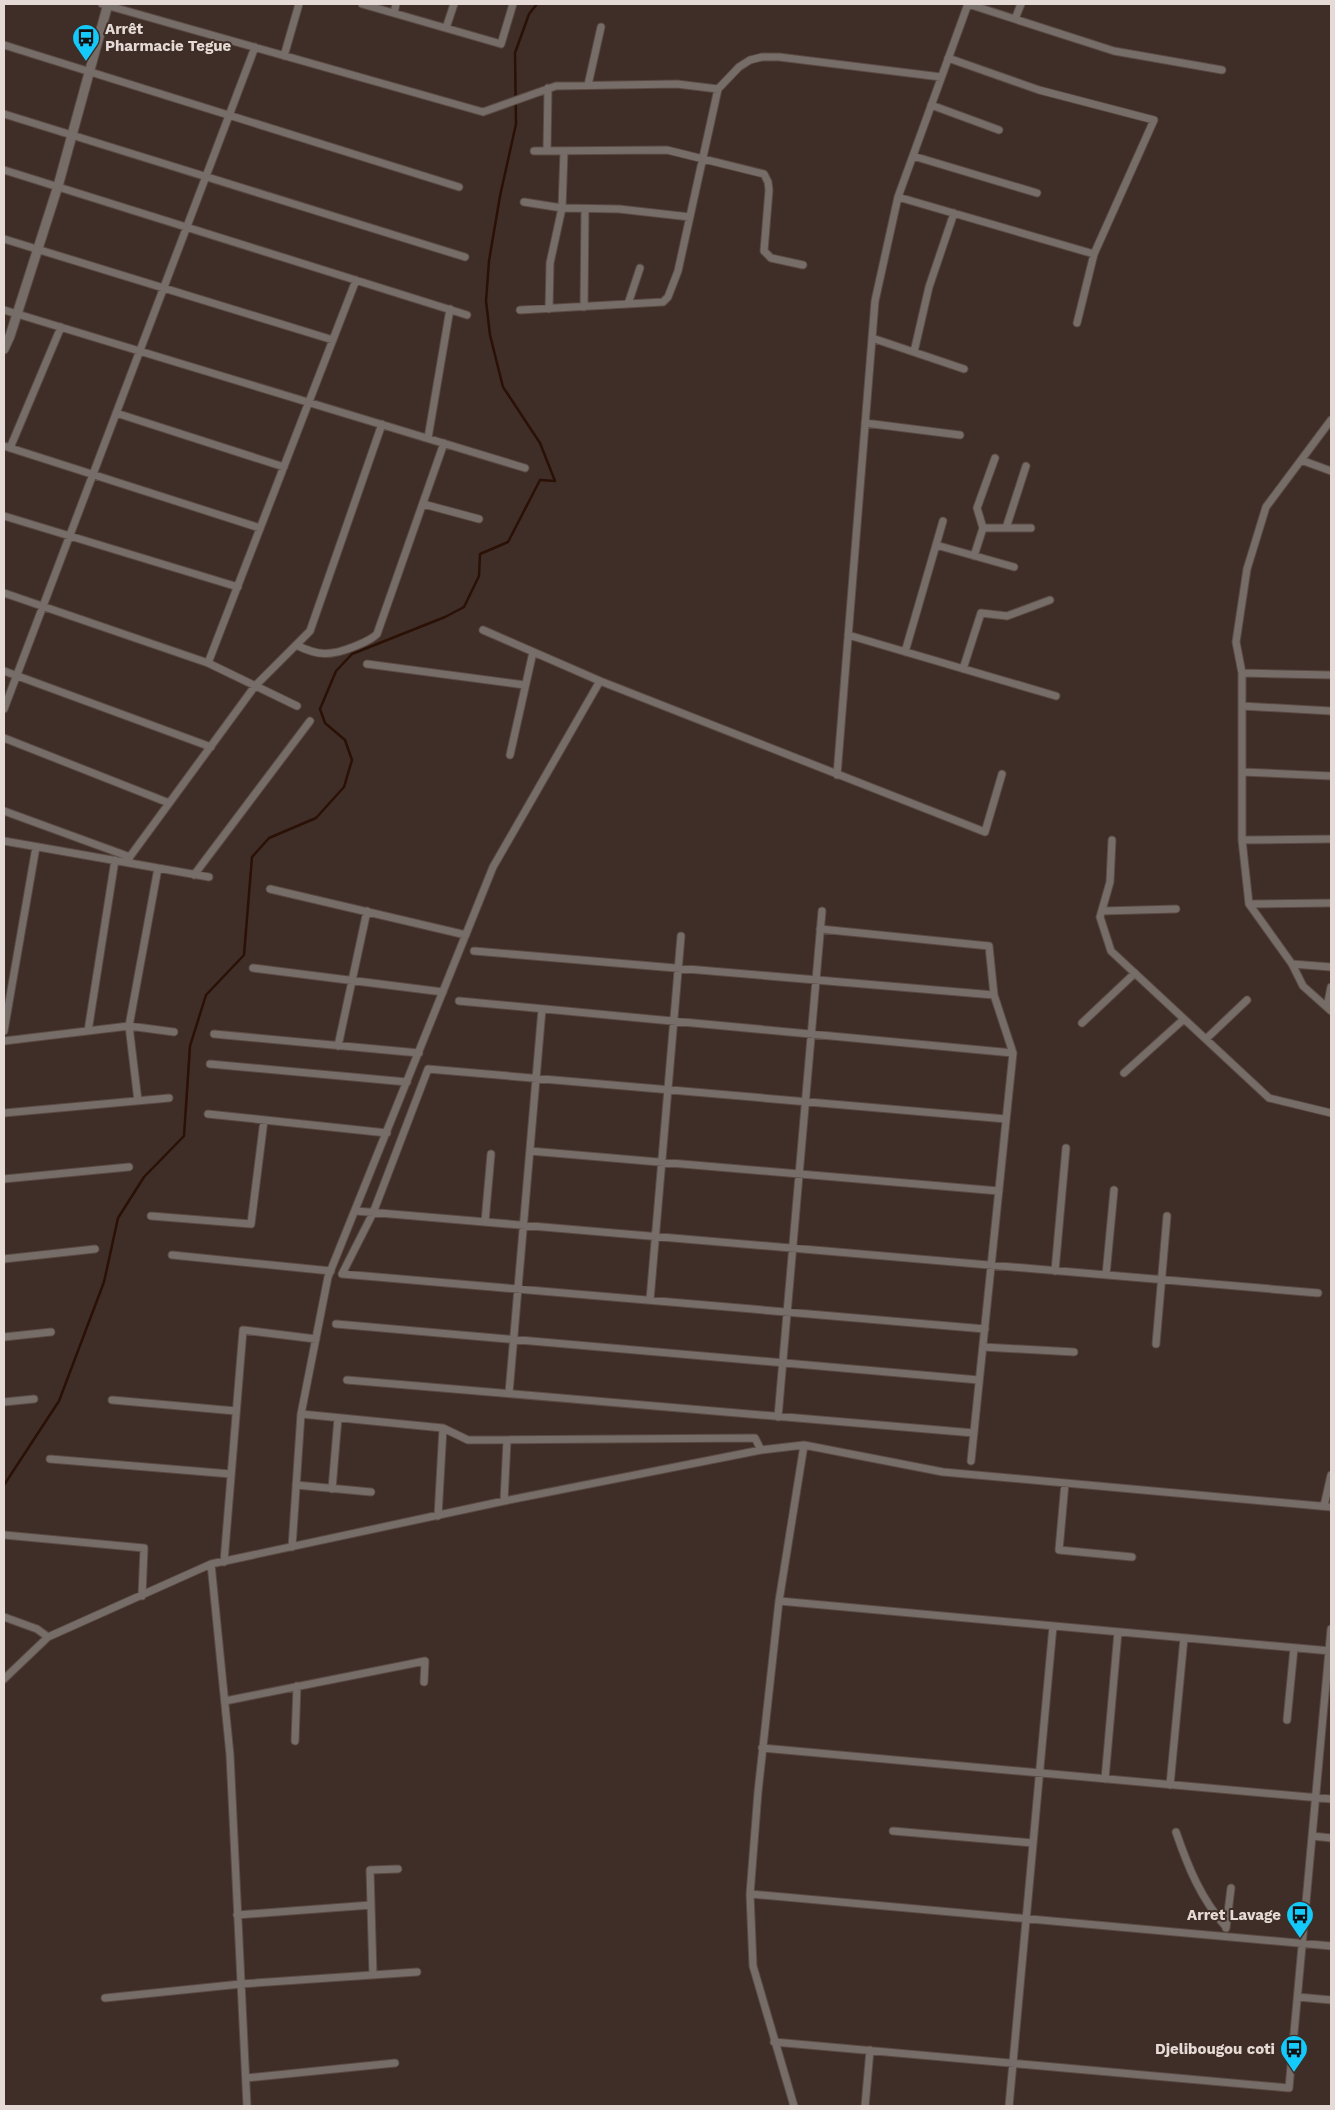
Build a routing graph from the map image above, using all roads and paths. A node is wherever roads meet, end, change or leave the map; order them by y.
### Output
1 (106, 4) edge
2 (299, 4) edge
3 (362, 4) edge
4 (396, 4) edge
5 (454, 4) edge
6 (513, 4) edge
7 (968, 4) edge
8 (1021, 4) edge
9 (394, 13) junction
10 (1015, 19) junction
11 (446, 28) junction
12 (601, 28) dead end
13 (4, 45) edge
14 (255, 47) junction
15 (284, 56) junction
16 (948, 58) junction
17 (1222, 70) dead end
18 (89, 72) junction
19 (941, 77) junction
20 (588, 85) junction
21 (548, 88) junction
22 (718, 89) junction
23 (931, 104) junction
24 (4, 114) edge
25 (229, 116) junction
26 (999, 130) dead end
27 (72, 135) junction
28 (547, 151) junction
29 (564, 151) junction
30 (534, 152) dead end
31 (913, 156) junction
32 (702, 160) junction
33 (4, 170) edge
34 (206, 177) junction
35 (58, 186) junction
36 (459, 187) dead end
37 (1037, 194) dead end
38 (898, 197) junction
39 (524, 202) dead end
40 (562, 208) junction
41 (585, 209) junction
42 (954, 213) junction
43 (690, 217) junction
44 (186, 227) junction
45 (4, 239) edge
46 (36, 249) junction
47 (1094, 254) junction
48 (465, 257) dead end
49 (803, 265) dead end
50 (640, 268) dead end
51 (356, 280) junction
52 (163, 288) junction
53 (628, 304) junction
54 (584, 306) junction
55 (549, 309) junction
56 (4, 310) edge
57 (450, 310) junction
58 (520, 310) dead end
59 (16, 313) junction
60 (467, 315) dead end
61 (1077, 322) dead end
62 (61, 327) junction
63 (872, 338) junction
64 (333, 340) junction
65 (4, 349) edge
66 (139, 351) junction
67 (914, 352) junction
68 (964, 369) dead end
69 (309, 402) junction
70 (116, 413) junction
71 (1331, 420) edge
72 (865, 423) junction
73 (382, 424) junction
74 (960, 435) dead end
75 (428, 438) junction
76 (444, 443) junction
77 (7, 447) edge
78 (995, 458) dead end
79 (1302, 460) junction
80 (1026, 466) dead end
81 (284, 467) junction
82 (525, 468) dead end
83 (1331, 471) edge
84 (92, 475) junction
85 (423, 504) junction
86 (4, 516) edge
87 (479, 519) dead end
88 (943, 521) dead end
89 (260, 528) junction
90 (983, 528) junction
91 (1006, 528) junction
92 (1031, 528) dead end
93 (70, 535) junction
94 (936, 545) junction
95 (974, 556) junction
96 (1014, 567) dead end
97 (238, 587) junction
98 (4, 593) edge
99 (1050, 600) dead end
100 (43, 606) junction
101 (482, 630) dead end
102 (848, 635) junction
103 (296, 645) junction
104 (533, 652) junction
105 (905, 652) junction
106 (208, 663) junction
107 (368, 664) dead end
108 (963, 669) junction
109 (4, 671) edge
110 (1242, 673) junction
111 (1331, 675) edge
112 (16, 676) junction
113 (600, 681) junction
114 (256, 686) junction
115 (525, 686) junction
116 (1056, 696) dead end
117 (296, 706) dead end
118 (1242, 706) junction
119 (4, 709) edge
120 (1331, 711) edge
121 (310, 720) dead end
122 (4, 738) edge
123 (211, 747) junction
124 (510, 755) dead end
125 (1242, 772) junction
126 (1002, 774) dead end
127 (837, 775) junction
128 (1331, 776) edge
129 (169, 803) junction
130 (4, 811) edge
131 (1331, 839) edge
132 (1112, 840) dead end
133 (1242, 840) junction
134 (4, 841) edge
135 (36, 846) junction
136 (115, 860) junction
137 (128, 860) junction
138 (158, 868) junction
139 (194, 875) junction
140 (209, 877) dead end
141 (270, 889) dead end
142 (1331, 903) edge
143 (1249, 904) junction
144 (1176, 908) dead end
145 (822, 911) dead end
146 (1102, 911) junction
147 (367, 912) junction
148 (820, 929) junction
149 (466, 935) junction
150 (681, 936) dead end
151 (474, 950) dead end
152 (1292, 964) junction
153 (1331, 967) edge
154 (253, 968) dead end
155 (679, 968) junction
156 (1135, 973) junction
157 (816, 980) junction
158 (352, 981) junction
159 (1331, 987) edge
160 (443, 992) junction
161 (994, 995) junction
162 (1247, 1000) dead end
163 (459, 1001) dead end
164 (542, 1009) junction
165 (1329, 1009) edge
166 (1184, 1019) junction
167 (674, 1021) junction
168 (1082, 1023) dead end
169 (129, 1026) junction
170 (4, 1031) edge
171 (88, 1031) junction
172 (174, 1032) dead end
173 (214, 1034) dead end
174 (811, 1034) junction
175 (1206, 1039) junction
176 (4, 1041) edge
177 (338, 1046) junction
178 (1013, 1053) junction
179 (419, 1054) junction
180 (210, 1064) dead end
181 (1124, 1073) dead end
182 (536, 1078) junction
183 (407, 1082) junction
184 (668, 1090) junction
185 (169, 1098) dead end
186 (138, 1101) junction
187 (805, 1102) junction
188 (4, 1113) edge
189 (1331, 1113) edge
190 (208, 1114) dead end
191 (1006, 1119) junction
192 (264, 1120) junction
193 (387, 1133) junction
194 (1066, 1148) dead end
195 (530, 1151) junction
196 (491, 1154) dead end
197 (662, 1162) junction
198 (129, 1167) dead end
199 (799, 1174) junction
200 (4, 1179) edge
201 (1114, 1190) dead end
202 (999, 1192) junction
203 (356, 1211) junction
204 (373, 1212) junction
205 (151, 1216) dead end
206 (1167, 1216) dead end
207 (485, 1222) junction
208 (523, 1225) junction
209 (655, 1237) junction
210 (792, 1248) junction
211 (96, 1249) dead end
212 (172, 1255) dead end
213 (4, 1259) edge
214 (991, 1266) junction
215 (331, 1271) junction
216 (1055, 1271) junction
217 (1106, 1275) junction
218 (1161, 1280) junction
219 (518, 1289) junction
220 (1318, 1293) dead end
221 (650, 1300) junction
222 (787, 1312) junction
223 (336, 1324) dead end
224 (984, 1329) junction
225 (51, 1332) dead end
226 (4, 1337) edge
227 (316, 1339) junction
228 (513, 1340) junction
229 (1156, 1344) dead end
230 (983, 1347) junction
231 (1074, 1352) dead end
232 (782, 1363) junction
233 (346, 1380) dead end
234 (979, 1380) junction
235 (509, 1394) junction
236 (34, 1399) dead end
237 (112, 1400) dead end
238 (4, 1402) edge
239 (236, 1411) junction
240 (301, 1414) junction
241 (778, 1417) junction
242 (338, 1418) junction
243 (443, 1428) junction
244 (974, 1433) junction
245 (507, 1441) junction
246 (804, 1445) junction
247 (762, 1450) junction
248 (50, 1458) dead end
249 (971, 1461) dead end
250 (231, 1474) junction
251 (1331, 1475) edge
252 (1065, 1483) junction
253 (296, 1486) junction
254 (332, 1489) junction
255 (371, 1492) dead end
256 (504, 1501) junction
257 (1328, 1507) edge
258 (438, 1516) junction
259 (4, 1535) edge
260 (292, 1547) junction
261 (1132, 1557) dead end
262 (224, 1562) junction
263 (211, 1564) junction
264 (142, 1596) junction
265 (779, 1602) junction
266 (4, 1617) edge
267 (1053, 1626) junction
268 (1331, 1629) edge
269 (1118, 1632) junction
270 (48, 1637) junction
271 (1184, 1638) junction
272 (1294, 1648) junction
273 (1330, 1651) edge
274 (4, 1679) edge
275 (424, 1682) dead end
276 (297, 1686) junction
277 (225, 1701) junction
278 (1287, 1720) dead end
279 (1322, 1733) junction
280 (1331, 1734) edge
281 (295, 1741) dead end
282 (762, 1748) junction
283 (1039, 1773) junction
284 (1105, 1779) junction
285 (1170, 1785) junction
286 (1316, 1798) junction
287 (1331, 1799) edge
288 (893, 1831) dead end
289 (1176, 1832) dead end
290 (1312, 1836) junction
291 (1331, 1838) edge
292 (1033, 1844) junction
293 (398, 1869) dead end
294 (1231, 1888) dead end
295 (750, 1894) junction
296 (371, 1906) junction
297 (237, 1915) junction
298 (1026, 1918) junction
299 (1226, 1927) junction
300 (1225, 1936) junction
301 (1303, 1943) junction
302 (1331, 1946) edge
303 (417, 1972) dead end
304 (373, 1975) junction
305 (241, 1984) junction
306 (1298, 1997) junction
307 (105, 1998) dead end
308 (1331, 2000) edge
309 (774, 2042) junction
310 (870, 2050) junction
311 (395, 2063) dead end
312 (1013, 2063) junction
313 (246, 2078) junction
314 (247, 2106) edge
315 (794, 2106) edge
316 (864, 2106) edge
317 (1009, 2106) edge

1 - 14 street
1 - 18 street
2 - 15 street
3 - 9 street
4 - 9 street
5 - 11 street
6 - 11 street
7 - 10 street
7 - 16 street
8 - 10 street
9 - 11 street
10 - 17 street
12 - 20 street
13 - 18 street
14 - 15 street
14 - 25 street
15 - 21 street
16 - 19 street
16 - 47 street
18 - 25 street
18 - 27 street
19 - 22 street
19 - 23 street
20 - 21 street
20 - 22 street
21 - 28 street
22 - 32 street
23 - 26 street
23 - 31 street
24 - 27 street
25 - 34 street
25 - 36 street
27 - 34 street
27 - 35 street
28 - 29 street
28 - 30 street
29 - 32 street
29 - 40 street
31 - 37 street
31 - 38 street
32 - 43 street
32 - 49 street
33 - 35 street
34 - 44 street
34 - 48 street
35 - 44 street
35 - 46 street
38 - 42 street
38 - 63 street
39 - 40 street
40 - 41 street
40 - 55 street
41 - 43 street
41 - 54 street
42 - 47 street
42 - 67 street
43 - 53 street
44 - 51 street
44 - 52 street
45 - 46 street
46 - 52 street
46 - 59 street
47 - 61 street
50 - 53 street
51 - 57 street
51 - 64 street
52 - 64 street
52 - 66 street
53 - 54 street
54 - 55 street
55 - 58 street
56 - 59 street
57 - 60 street
57 - 75 street
59 - 62 street
59 - 65 street
62 - 66 street
62 - 77 street
63 - 67 street
63 - 72 street
64 - 69 street
66 - 69 street
66 - 70 street
67 - 68 street
69 - 73 street
69 - 81 street
70 - 81 street
70 - 84 street
71 - 79 street
72 - 74 street
72 - 102 street
73 - 75 street
73 - 103 street
75 - 76 street
76 - 82 street
76 - 85 street
77 - 84 street
78 - 90 street
79 - 83 street
79 - 110 street
80 - 91 street
81 - 89 street
84 - 89 street
84 - 93 street
85 - 87 street
85 - 103 street
86 - 93 street
88 - 94 street
89 - 97 street
90 - 91 street
90 - 95 street
91 - 92 street
93 - 97 street
93 - 100 street
94 - 95 street
94 - 105 street
95 - 96 street
97 - 106 street
98 - 100 street
99 - 108 street
100 - 106 street
100 - 112 street
101 - 104 street
102 - 105 street
102 - 127 street
103 - 114 street
104 - 113 street
104 - 115 street
105 - 108 street
106 - 114 street
107 - 115 street
108 - 116 street
109 - 112 street
110 - 111 street
110 - 118 street
112 - 119 street
112 - 123 street
113 - 127 street
113 - 149 street
114 - 117 street
114 - 123 street
115 - 124 street
118 - 120 street
118 - 125 street
121 - 139 street
122 - 129 street
123 - 129 street
125 - 128 street
125 - 133 street
126 - 127 street
129 - 137 street
130 - 137 street
131 - 133 street
132 - 146 street
133 - 143 street
134 - 135 street
135 - 136 street
135 - 170 street
136 - 137 street
136 - 171 street
137 - 138 street
138 - 139 street
138 - 169 street
139 - 140 street
141 - 147 street
142 - 143 street
143 - 152 street
144 - 146 street
145 - 148 street
146 - 156 street
147 - 149 street
147 - 158 street
148 - 157 street
148 - 161 street
149 - 160 street
150 - 155 street
151 - 155 street
152 - 153 street
152 - 165 street
154 - 158 street
155 - 157 street
155 - 167 street
156 - 166 street
156 - 168 street
157 - 161 street
157 - 174 street
158 - 160 street
158 - 177 street
159 - 165 street
160 - 179 street
161 - 178 street
162 - 175 street
163 - 164 street
164 - 167 street
164 - 182 street
166 - 175 street
166 - 181 street
167 - 174 street
167 - 184 street
169 - 171 street
169 - 172 street
169 - 186 street
171 - 176 street
173 - 177 street
174 - 178 street
174 - 187 street
175 - 189 street
177 - 179 street
178 - 191 street
179 - 183 street
180 - 183 street
182 - 184 street
182 - 195 street
182 - 204 street
183 - 193 street
184 - 187 street
184 - 197 street
185 - 186 street
186 - 188 street
187 - 191 street
187 - 199 street
190 - 192 street
191 - 202 street
192 - 193 street
192 - 205 street
193 - 203 street
194 - 216 street
195 - 197 street
195 - 208 street
196 - 207 street
197 - 199 street
197 - 209 street
198 - 200 street
199 - 202 street
199 - 210 street
201 - 217 street
202 - 214 street
203 - 204 street
203 - 215 street
204 - 207 street
204 - 219 street
206 - 218 street
207 - 208 street
208 - 209 street
208 - 219 street
209 - 210 street
209 - 221 street
210 - 214 street
210 - 222 street
211 - 213 street
212 - 215 street
214 - 216 street
214 - 224 street
215 - 227 street
216 - 217 street
217 - 218 street
218 - 220 street
218 - 229 street
219 - 221 street
219 - 228 street
221 - 222 street
222 - 224 street
222 - 232 street
223 - 228 street
224 - 230 street
225 - 226 street
227 - 239 street
227 - 240 street
228 - 232 street
228 - 235 street
230 - 231 street
230 - 234 street
232 - 234 street
232 - 241 street
233 - 235 street
234 - 244 street
235 - 241 street
236 - 238 street
237 - 239 street
239 - 250 street
240 - 242 street
240 - 253 street
241 - 244 street
242 - 243 street
242 - 254 street
243 - 245 street
243 - 258 street
244 - 249 street
245 - 247 street
245 - 256 street
246 - 247 street
246 - 252 street
246 - 265 street
247 - 256 street
248 - 250 street
250 - 262 street
251 - 257 street
252 - 257 street
252 - 261 street
253 - 254 street
253 - 260 street
254 - 255 street
256 - 258 street
258 - 260 street
259 - 264 street
260 - 262 street
262 - 263 street
263 - 264 street
263 - 277 street
264 - 270 street
265 - 267 street
265 - 282 street
266 - 270 street
267 - 269 street
267 - 283 street
268 - 273 street
269 - 271 street
269 - 284 street
270 - 274 street
271 - 272 street
271 - 285 street
272 - 273 street
272 - 278 street
273 - 279 street
275 - 276 street
276 - 277 street
276 - 281 street
277 - 297 street
279 - 280 street
279 - 286 street
282 - 283 street
282 - 295 street
283 - 284 street
283 - 292 street
284 - 285 street
285 - 286 street
286 - 287 street
286 - 290 street
288 - 292 street
289 - 299 street
290 - 291 street
290 - 301 street
292 - 298 street
293 - 296 street
294 - 299 street
295 - 298 street
295 - 309 street
296 - 297 street
296 - 304 street
297 - 305 street
298 - 300 street
298 - 312 street
299 - 300 street
300 - 301 street
301 - 302 street
301 - 306 street
303 - 304 street
304 - 305 street
305 - 307 street
305 - 313 street
306 - 308 street
306 - 312 street
309 - 310 street
309 - 315 street
310 - 312 street
310 - 316 street
311 - 313 street
312 - 317 street
313 - 314 street

